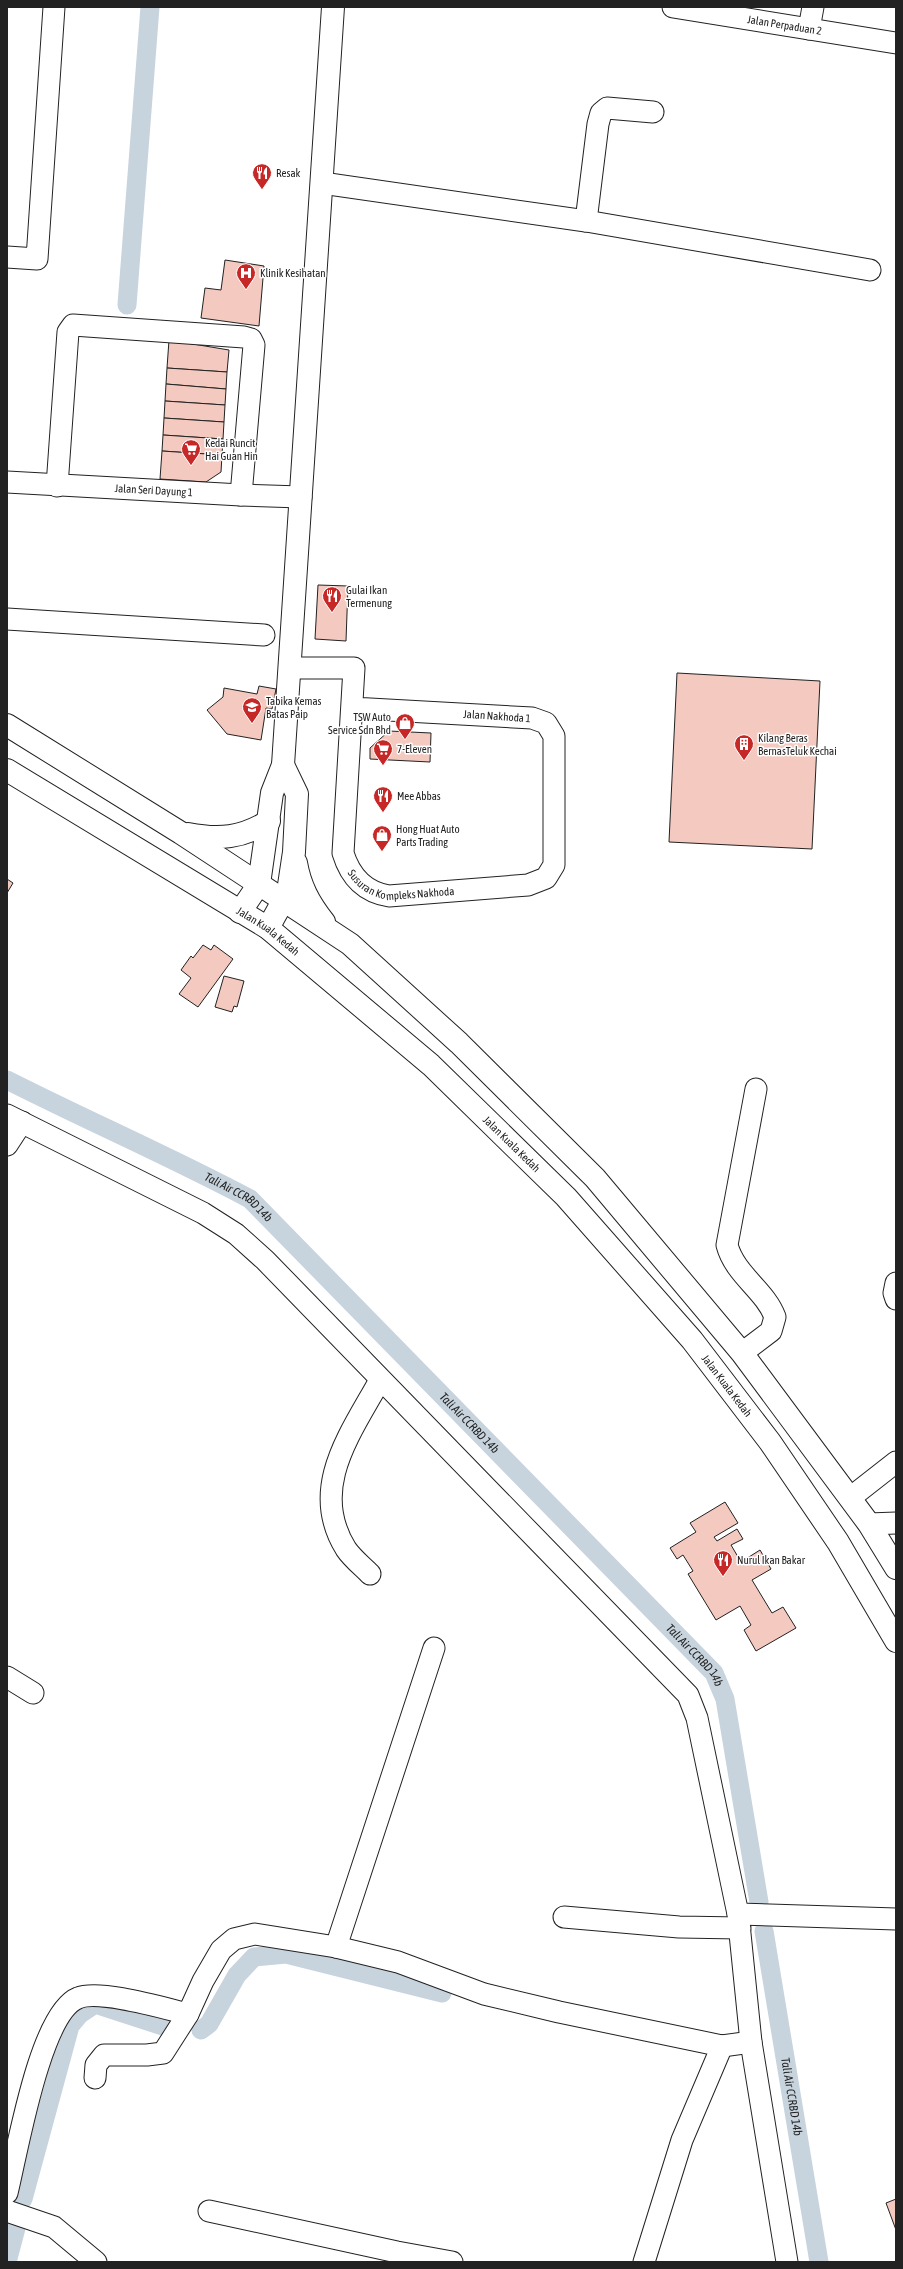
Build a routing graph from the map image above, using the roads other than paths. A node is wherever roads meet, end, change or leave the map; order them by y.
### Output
1 (54, 7) edge
2 (333, 7) edge
3 (673, 7) edge
4 (813, 7) edge
5 (809, 29) junction
6 (896, 43) edge
7 (653, 112) dead end
8 (322, 184) junction
9 (586, 221) junction
10 (7, 257) edge
11 (870, 270) dead end
12 (7, 482) edge
13 (57, 486) junction
14 (241, 495) junction
15 (301, 497) junction
16 (7, 619) edge
17 (264, 634) dead end
18 (290, 668) junction
19 (352, 708) junction
20 (7, 725) edge
21 (283, 765) junction
22 (7, 770) edge
23 (269, 822) junction
24 (181, 833) junction
25 (294, 852) junction
26 (554, 864) joint
27 (259, 884) junction
28 (284, 901) junction
29 (240, 912) junction
30 (268, 928) junction
31 (350, 944) junction
32 (756, 1089) dead end
33 (15, 1118) edge
34 (7, 1145) edge
35 (896, 1283) edge
36 (896, 1299) edge
37 (742, 1353) junction
38 (380, 1380) junction
39 (896, 1462) edge
40 (850, 1498) junction
41 (896, 1523) edge
42 (869, 1524) junction
43 (896, 1568) edge
44 (370, 1574) dead end
45 (896, 1641) edge
46 (434, 1648) dead end
47 (7, 1677) edge
48 (33, 1692) dead end
49 (564, 1917) dead end
50 (896, 1919) edge
51 (739, 1921) junction
52 (336, 1947) junction
53 (188, 2014) junction
54 (751, 2042) junction
55 (722, 2046) junction
56 (95, 2078) dead end
57 (7, 2194) edge
58 (7, 2211) edge
59 (209, 2211) dead end
60 (96, 2262) edge
61 (452, 2262) edge
62 (644, 2262) edge
63 (788, 2262) edge

1 - 10 street
2 - 8 main road
3 - 5 street, Jalan Perpaduan 2
4 - 5 street
5 - 6 street, Jalan Perpaduan 2
7 - 9 street
8 - 9 street
8 - 15 main road
9 - 11 street
12 - 13 street, Jalan Seri Dayung 1
13 - 14 street, Jalan Seri Dayung 1
13 - 14 street
14 - 15 street, Jalan Seri Dayung 1
15 - 18 main road
16 - 17 street
18 - 19 street, Susuran Kompleks Nakhoda
18 - 21 main road
19 - 26 street, Jalan Nakhoda 1
19 - 26 street, Susuran Kompleks Nakhoda
20 - 24 main road
21 - 23 main road
21 - 25 main road
22 - 29 main road, Jalan Kuala Kedah
23 - 24 main road
23 - 27 main road
24 - 27 main road
25 - 28 main road
25 - 31 main road
27 - 28 main road
27 - 29 main road
28 - 30 main road
28 - 31 main road
29 - 30 main road, Jalan Kuala Kedah
30 - 45 main road, Jalan Kuala Kedah
31 - 37 main road
32 - 37 street
33 - 34 street
33 - 38 street
35 - 36 street
37 - 40 main road
38 - 44 street
38 - 51 street
39 - 40 street
40 - 42 main road
41 - 42 street
42 - 43 main road
46 - 52 street
47 - 48 street
49 - 51 street
50 - 51 street
51 - 54 street
52 - 53 street
52 - 55 street
53 - 56 street
53 - 57 street
54 - 55 street
54 - 63 street
55 - 62 street
58 - 60 street
59 - 61 street

